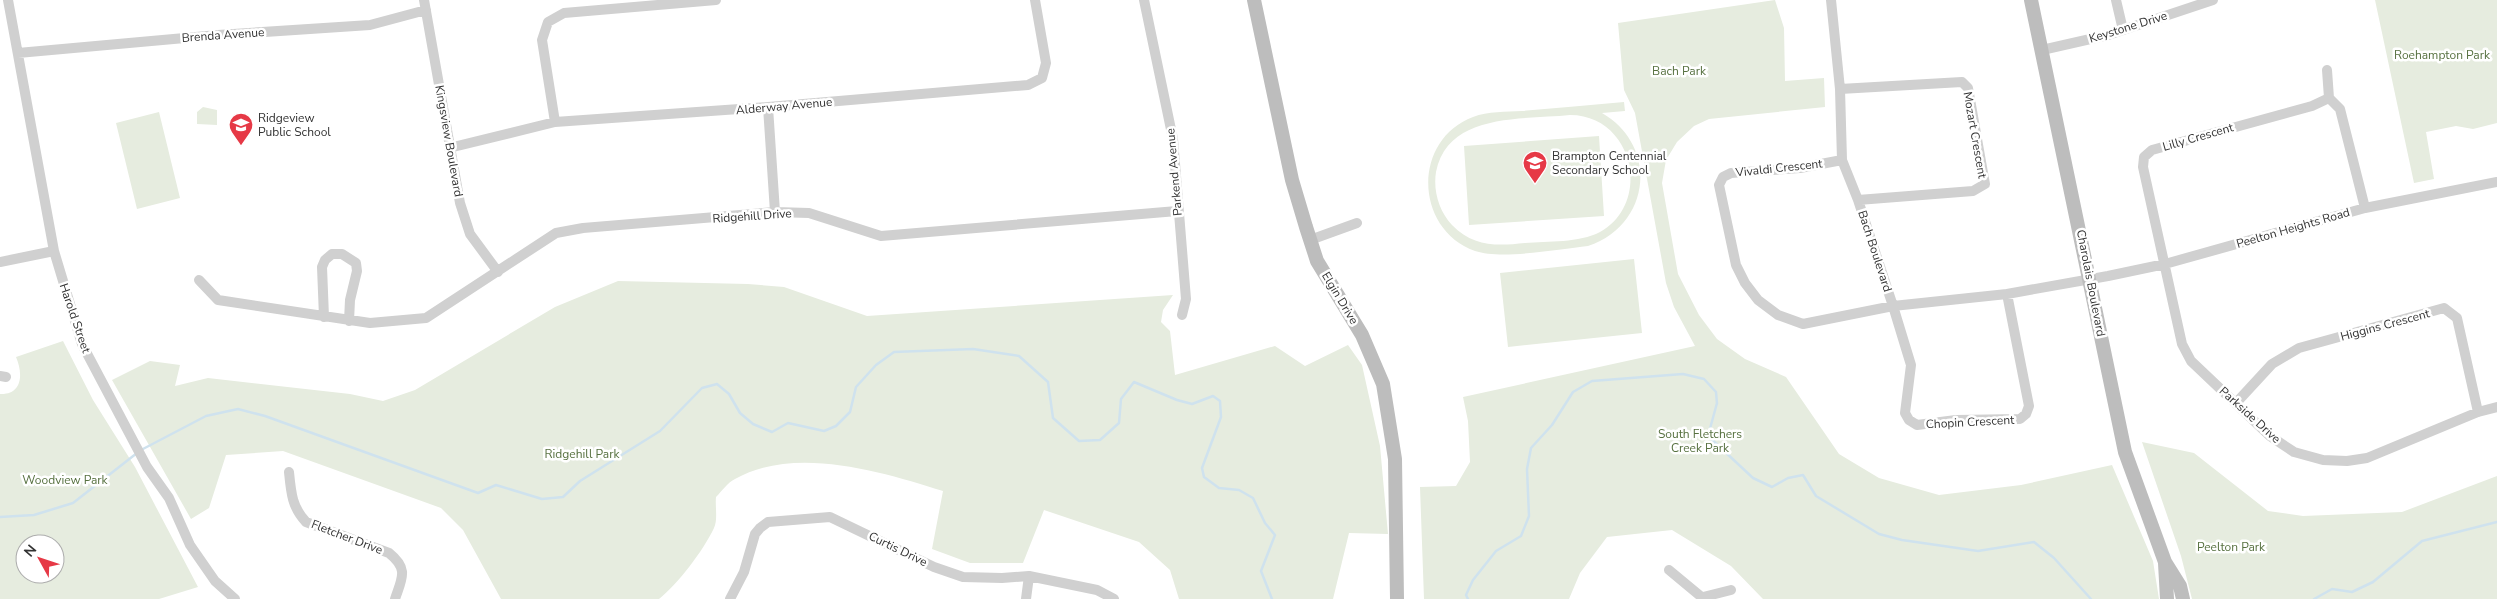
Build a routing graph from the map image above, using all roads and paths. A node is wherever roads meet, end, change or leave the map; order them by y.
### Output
1 (8, 0) edge
2 (716, 0) edge
3 (1035, 0) edge
4 (1144, 0) edge
5 (1254, 0) edge
6 (1832, 0) edge
7 (2031, 0) edge
8 (2116, 0) edge
9 (2213, 0) edge
10 (425, 5) edge
11 (2122, 30) junction
12 (2042, 50) junction
13 (18, 53) junction
14 (2327, 70) dead end
15 (1840, 89) junction
16 (2329, 98) junction
17 (768, 107) junction
18 (555, 122) junction
19 (449, 148) junction
20 (1842, 160) junction
21 (2497, 182) edge
22 (1858, 200) junction
23 (2365, 208) junction
24 (1177, 211) junction
25 (776, 212) junction
26 (1357, 223) dead end
27 (1310, 240) junction
28 (54, 251) junction
29 (0, 262) edge
30 (2165, 264) junction
31 (498, 272) junction
32 (2091, 279) junction
33 (199, 280) dead end
34 (2008, 294) junction
35 (1893, 306) junction
36 (1182, 315) dead end
37 (324, 317) junction
38 (349, 321) junction
39 (2236, 403) junction
40 (2497, 406) edge
41 (2478, 412) junction
42 (290, 472) dead end
43 (2165, 562) junction
44 (1668, 570) dead end
45 (1029, 576) junction
46 (1731, 590) dead end
47 (2182, 592) edge
48 (2166, 594) edge
49 (1703, 598) edge
50 (235, 599) edge
51 (395, 599) edge
52 (730, 599) edge
53 (1026, 599) edge
54 (1114, 599) edge
55 (1397, 599) edge

1 - 13 street, Harold Street
2 - 18 street
3 - 17 street, Alderway Avenue
4 - 24 street, Parkend Avenue
5 - 27 street, Elgin Drive
6 - 15 street, Bach Boulevard
7 - 12 street, Charolais Boulevard
8 - 11 street
9 - 11 street, Keystone Drive
10 - 13 street, Brenda Avenue
10 - 19 street, Kingsview Boulevard
11 - 12 street, Keystone Drive
12 - 32 street, Charolais Boulevard
13 - 28 street, Harold Street
14 - 16 street
15 - 20 street, Bach Boulevard
15 - 22 street, Mozart Crescent
16 - 23 street
16 - 30 street, Lilly Crescent
17 - 18 street, Alderway Avenue
17 - 25 street
18 - 19 street, Alderway Avenue
19 - 31 street, Kingsview Boulevard
20 - 22 street, Bach Boulevard
20 - 35 street, Vivaldi Crescent
21 - 23 street, Peelton Heights Road
22 - 35 street, Bach Boulevard
23 - 30 street, Peelton Heights Road
24 - 25 street, Ridgehill Drive
24 - 36 street, Parkend Avenue
25 - 31 street, Ridgehill Drive
26 - 27 street
27 - 55 street, Elgin Drive
28 - 29 street
28 - 50 street, Harold Street
30 - 32 street, Peelton Heights Road
30 - 39 street, Parkside Drive
31 - 38 street, Ridgehill Drive
32 - 34 street, Bach Boulevard
32 - 43 street, Charolais Boulevard
33 - 37 street, Ridgehill Drive
34 - 35 street, Bach Boulevard
34 - 35 street, Chopin Crescent
37 - 38 street, Ridgehill Drive
37 - 38 street
39 - 41 street, Parkside Drive
39 - 41 street, Higgins Crescent
40 - 41 street, Parkside Drive
42 - 51 street, Fletcher Drive
43 - 47 street, Charolais Boulevard
43 - 48 street, Charolais Boulevard
44 - 49 street
45 - 52 street, Curtis Drive
45 - 53 street
45 - 54 street, Curtis Drive
46 - 49 street

